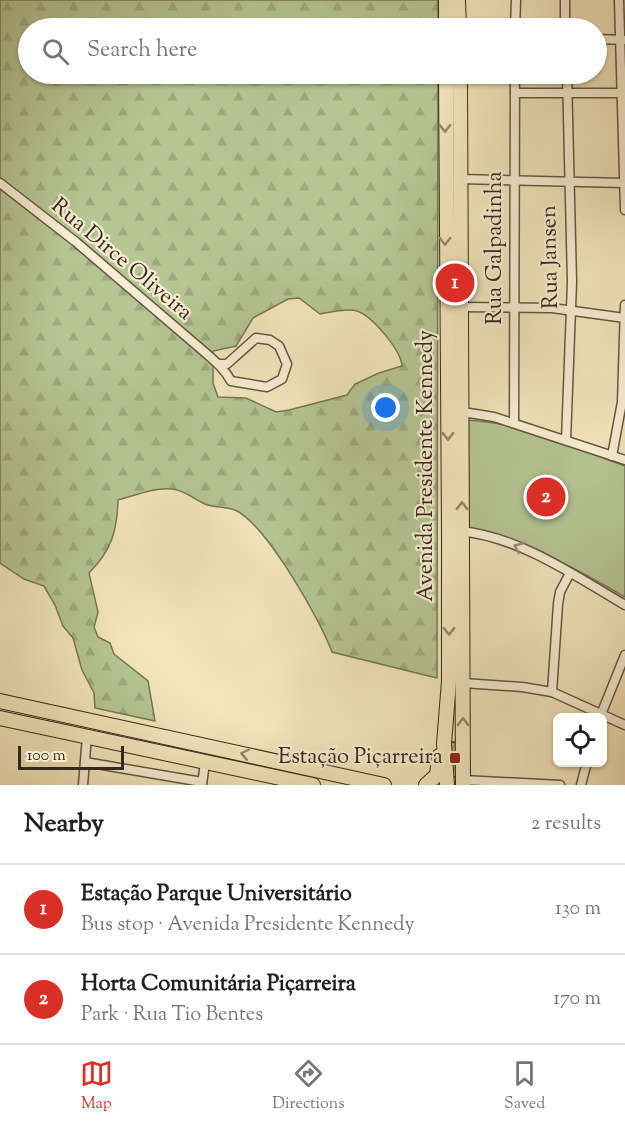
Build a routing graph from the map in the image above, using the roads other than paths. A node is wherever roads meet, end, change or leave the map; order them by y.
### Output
1 (446, 0) edge
2 (459, 0) edge
3 (516, 0) edge
4 (565, 0) edge
5 (619, 0) edge
6 (446, 18) edge
7 (459, 18) edge
8 (515, 18) edge
9 (565, 18) edge
10 (607, 39) edge
11 (622, 40) edge
12 (446, 84) edge
13 (460, 84) edge
14 (515, 84) edge
15 (568, 84) edge
16 (568, 92) junction
17 (515, 93) junction
18 (623, 93) edge
19 (445, 101) junction
20 (460, 101) junction
21 (460, 179) junction
22 (515, 181) junction
23 (568, 182) junction
24 (0, 183) edge
25 (624, 183) edge
26 (625, 210) edge
27 (625, 305) edge
28 (514, 306) junction
29 (461, 307) junction
30 (570, 310) junction
31 (625, 318) edge
32 (218, 364) junction
33 (462, 412) junction
34 (514, 423) junction
35 (566, 440) junction
36 (612, 456) junction
37 (625, 460) edge
38 (456, 531) junction
39 (570, 573) junction
40 (625, 605) edge
41 (625, 655) edge
42 (449, 670) junction
43 (462, 683) junction
44 (552, 692) junction
45 (0, 701) edge
46 (54, 712) junction
47 (596, 713) edge
48 (601, 713) edge
49 (0, 718) edge
50 (607, 718) edge
51 (625, 725) edge
52 (64, 731) junction
53 (154, 734) junction
54 (87, 736) junction
55 (152, 750) junction
56 (85, 762) junction
57 (205, 762) junction
58 (586, 767) edge
59 (463, 783) edge
60 (202, 784) edge
61 (83, 785) edge
62 (313, 785) edge
63 (384, 785) edge
64 (426, 785) edge
65 (447, 785) edge
66 (560, 785) edge
67 (581, 785) edge

1 - 6 main road
2 - 7 main road
3 - 8 street
4 - 9 street
5 - 11 street
10 - 11 street
11 - 18 street
12 - 19 main road, Avenida Presidente Kennedy
13 - 20 main road, Avenida Presidente Kennedy
14 - 17 street, Rua Galpadinha
15 - 16 street, Rua Jansen
16 - 17 street
16 - 18 street
16 - 23 street, Rua Jansen
17 - 22 street, Rua Galpadinha
18 - 25 street
19 - 20 main road
19 -> 38 main road, Avenida Presidente Kennedy
20 - 21 main road, Avenida Presidente Kennedy
21 - 22 street
21 - 29 main road, Avenida Presidente Kennedy
22 - 23 street
22 - 28 street, Rua Galpadinha
23 - 25 street
23 - 30 street, Rua Jansen
24 - 32 street, Rua Dirce Oliveira
25 - 26 street
27 - 31 street
28 - 29 street
28 - 30 street
28 - 34 street, Rua Galpadinha
29 - 33 main road, Avenida Presidente Kennedy
30 - 31 street
30 - 35 street, Rua Jansen
31 - 36 street
32 - 32 street, Rua Dirce Oliveira
33 - 34 street
38 -> 33 main road, Avenida Presidente Kennedy
34 - 35 street
35 - 36 street
36 - 37 street
39 -> 38 street
38 -> 42 main road, Avenida Presidente Kennedy
38 - 43 main road, Avenida Presidente Kennedy
39 - 40 street
39 - 44 street
41 - 48 street
42 - 64 main road
42 - 65 main road, Avenida Presidente Kennedy
43 - 44 street
59 -> 43 main road, Avenida Presidente Kennedy
44 - 47 street
45 - 46 main road
46 - 52 main road
46 - 53 main road
49 - 52 main road
50 - 51 street
52 - 54 main road
53 - 55 main road
63 -> 53 main road
54 - 55 main road
54 - 56 street
55 - 57 main road
56 - 60 street
56 - 61 street
57 - 60 street
57 - 62 main road
58 - 67 street
59 - 66 street

